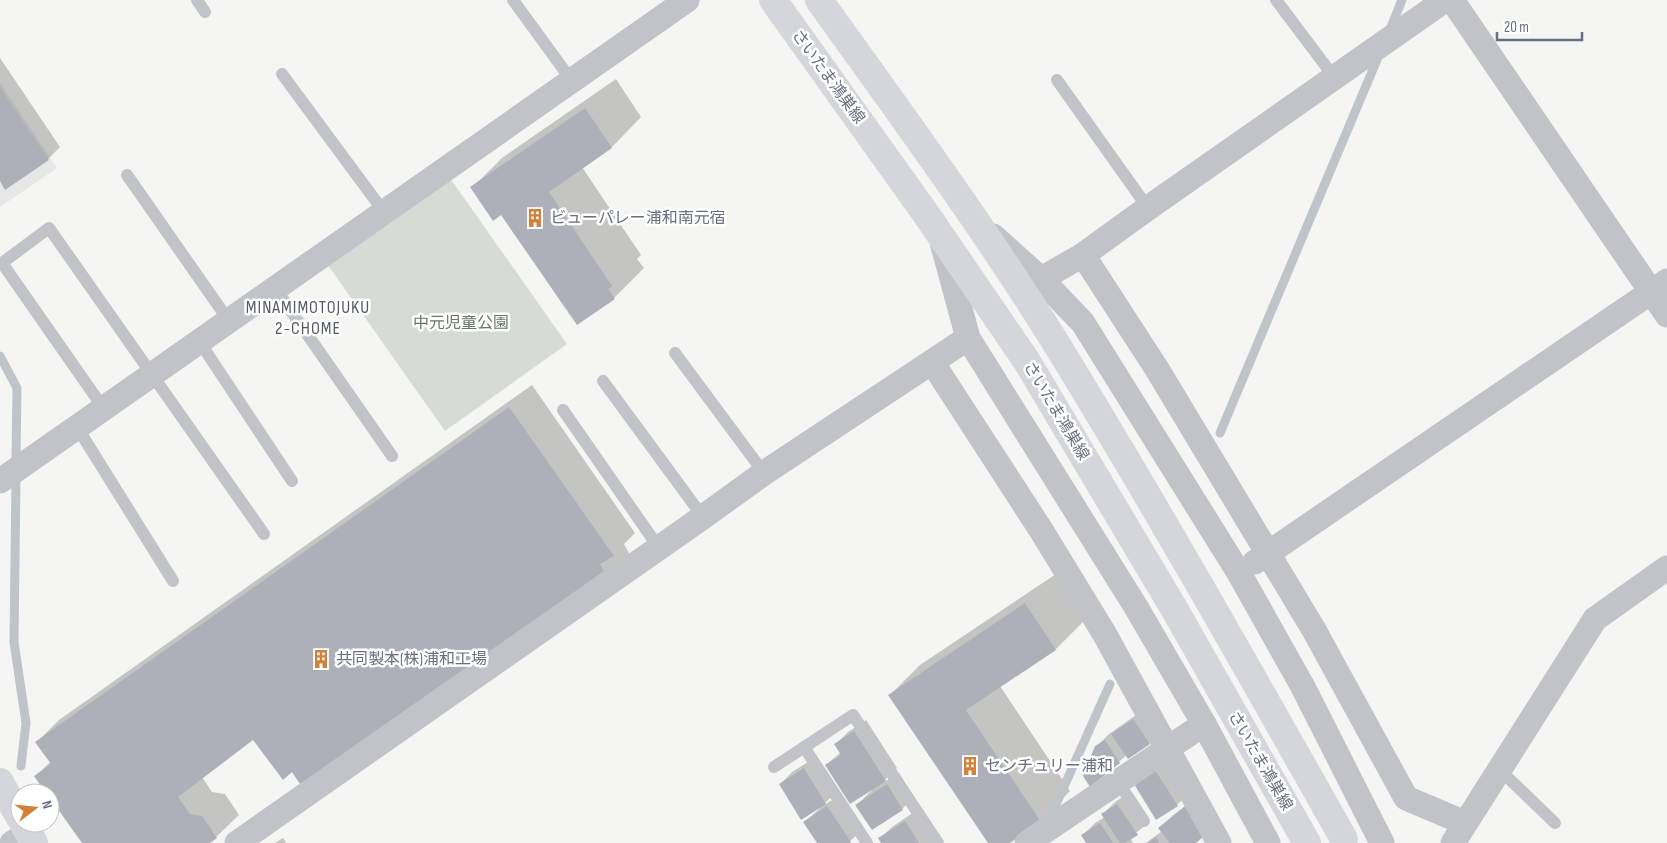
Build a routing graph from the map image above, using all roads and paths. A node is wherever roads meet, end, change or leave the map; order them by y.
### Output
1 (197, 0) edge
2 (513, 0) edge
3 (687, 0) edge
4 (773, 0) edge
5 (819, 0) edge
6 (1276, 0) edge
7 (1445, 0) edge
8 (1452, 0) edge
9 (205, 12) dead end
10 (282, 74) dead end
11 (1334, 77) junction
12 (572, 80) junction
13 (1057, 80) dead end
14 (127, 175) dead end
15 (1148, 208) junction
16 (384, 212) junction
17 (976, 221) junction
18 (941, 238) junction
19 (1083, 255) junction
20 (1041, 279) junction
21 (1659, 286) edge
22 (275, 288) junction
23 (1667, 315) edge
24 (229, 321) junction
25 (968, 338) junction
26 (199, 342) junction
27 (675, 353) dead end
28 (932, 362) junction
29 (152, 375) junction
30 (603, 381) dead end
31 (104, 409) junction
32 (563, 410) dead end
33 (77, 427) junction
34 (392, 456) dead end
35 (764, 473) junction
36 (0, 481) edge
37 (292, 481) dead end
38 (704, 517) junction
39 (264, 534) dead end
40 (659, 548) junction
41 (1268, 553) junction
42 (1667, 568) edge
43 (1238, 573) junction
44 (173, 581) dead end
45 (1204, 724) junction
46 (804, 747) junction
47 (1167, 749) junction
48 (774, 767) dead end
49 (1500, 770) junction
50 (0, 782) edge
51 (1118, 782) junction
52 (10, 804) edge
53 (1144, 821) dead end
54 (1554, 823) dead end
55 (1459, 833) edge
56 (1344, 839) dead end
57 (1034, 841) edge
58 (237, 843) edge
59 (867, 843) edge
60 (938, 843) edge
61 (1219, 843) edge
62 (1268, 843) edge
63 (1307, 843) edge
64 (1382, 843) edge

1 - 9 lane
2 - 12 lane
3 - 12 street
4 - 18 main road, さいたま鴻巣線
5 - 17 main road
6 - 11 lane
7 - 11 street
8 - 21 street
10 - 16 lane
11 - 15 street
12 - 16 street
13 - 15 lane
14 - 24 lane
15 - 19 street
16 - 22 street
17 - 20 street
17 - 56 main road
18 - 25 street
18 - 63 main road, さいたま鴻巣線
19 - 20 street
19 - 41 street
20 - 43 street
21 - 23 street
21 - 41 street
22 - 24 street
22 - 34 lane
24 - 26 street
25 - 28 street
25 - 45 street
26 - 29 street
26 - 37 lane
27 - 35 lane
28 - 35 street
28 - 47 street
29 - 31 street
29 - 31 lane
29 - 39 lane
30 - 38 lane
31 - 33 street
32 - 40 lane
33 - 36 street
33 - 44 lane
35 - 38 street
38 - 40 street
40 - 58 street
41 - 43 street
41 - 55 street
42 - 49 street
43 - 64 street
45 - 47 street
45 - 62 street
46 - 48 lane
46 - 59 lane
46 - 60 lane
47 - 51 street
47 - 61 street
49 - 54 lane
49 - 55 street
50 - 52 main road
51 - 53 lane
51 - 57 street

